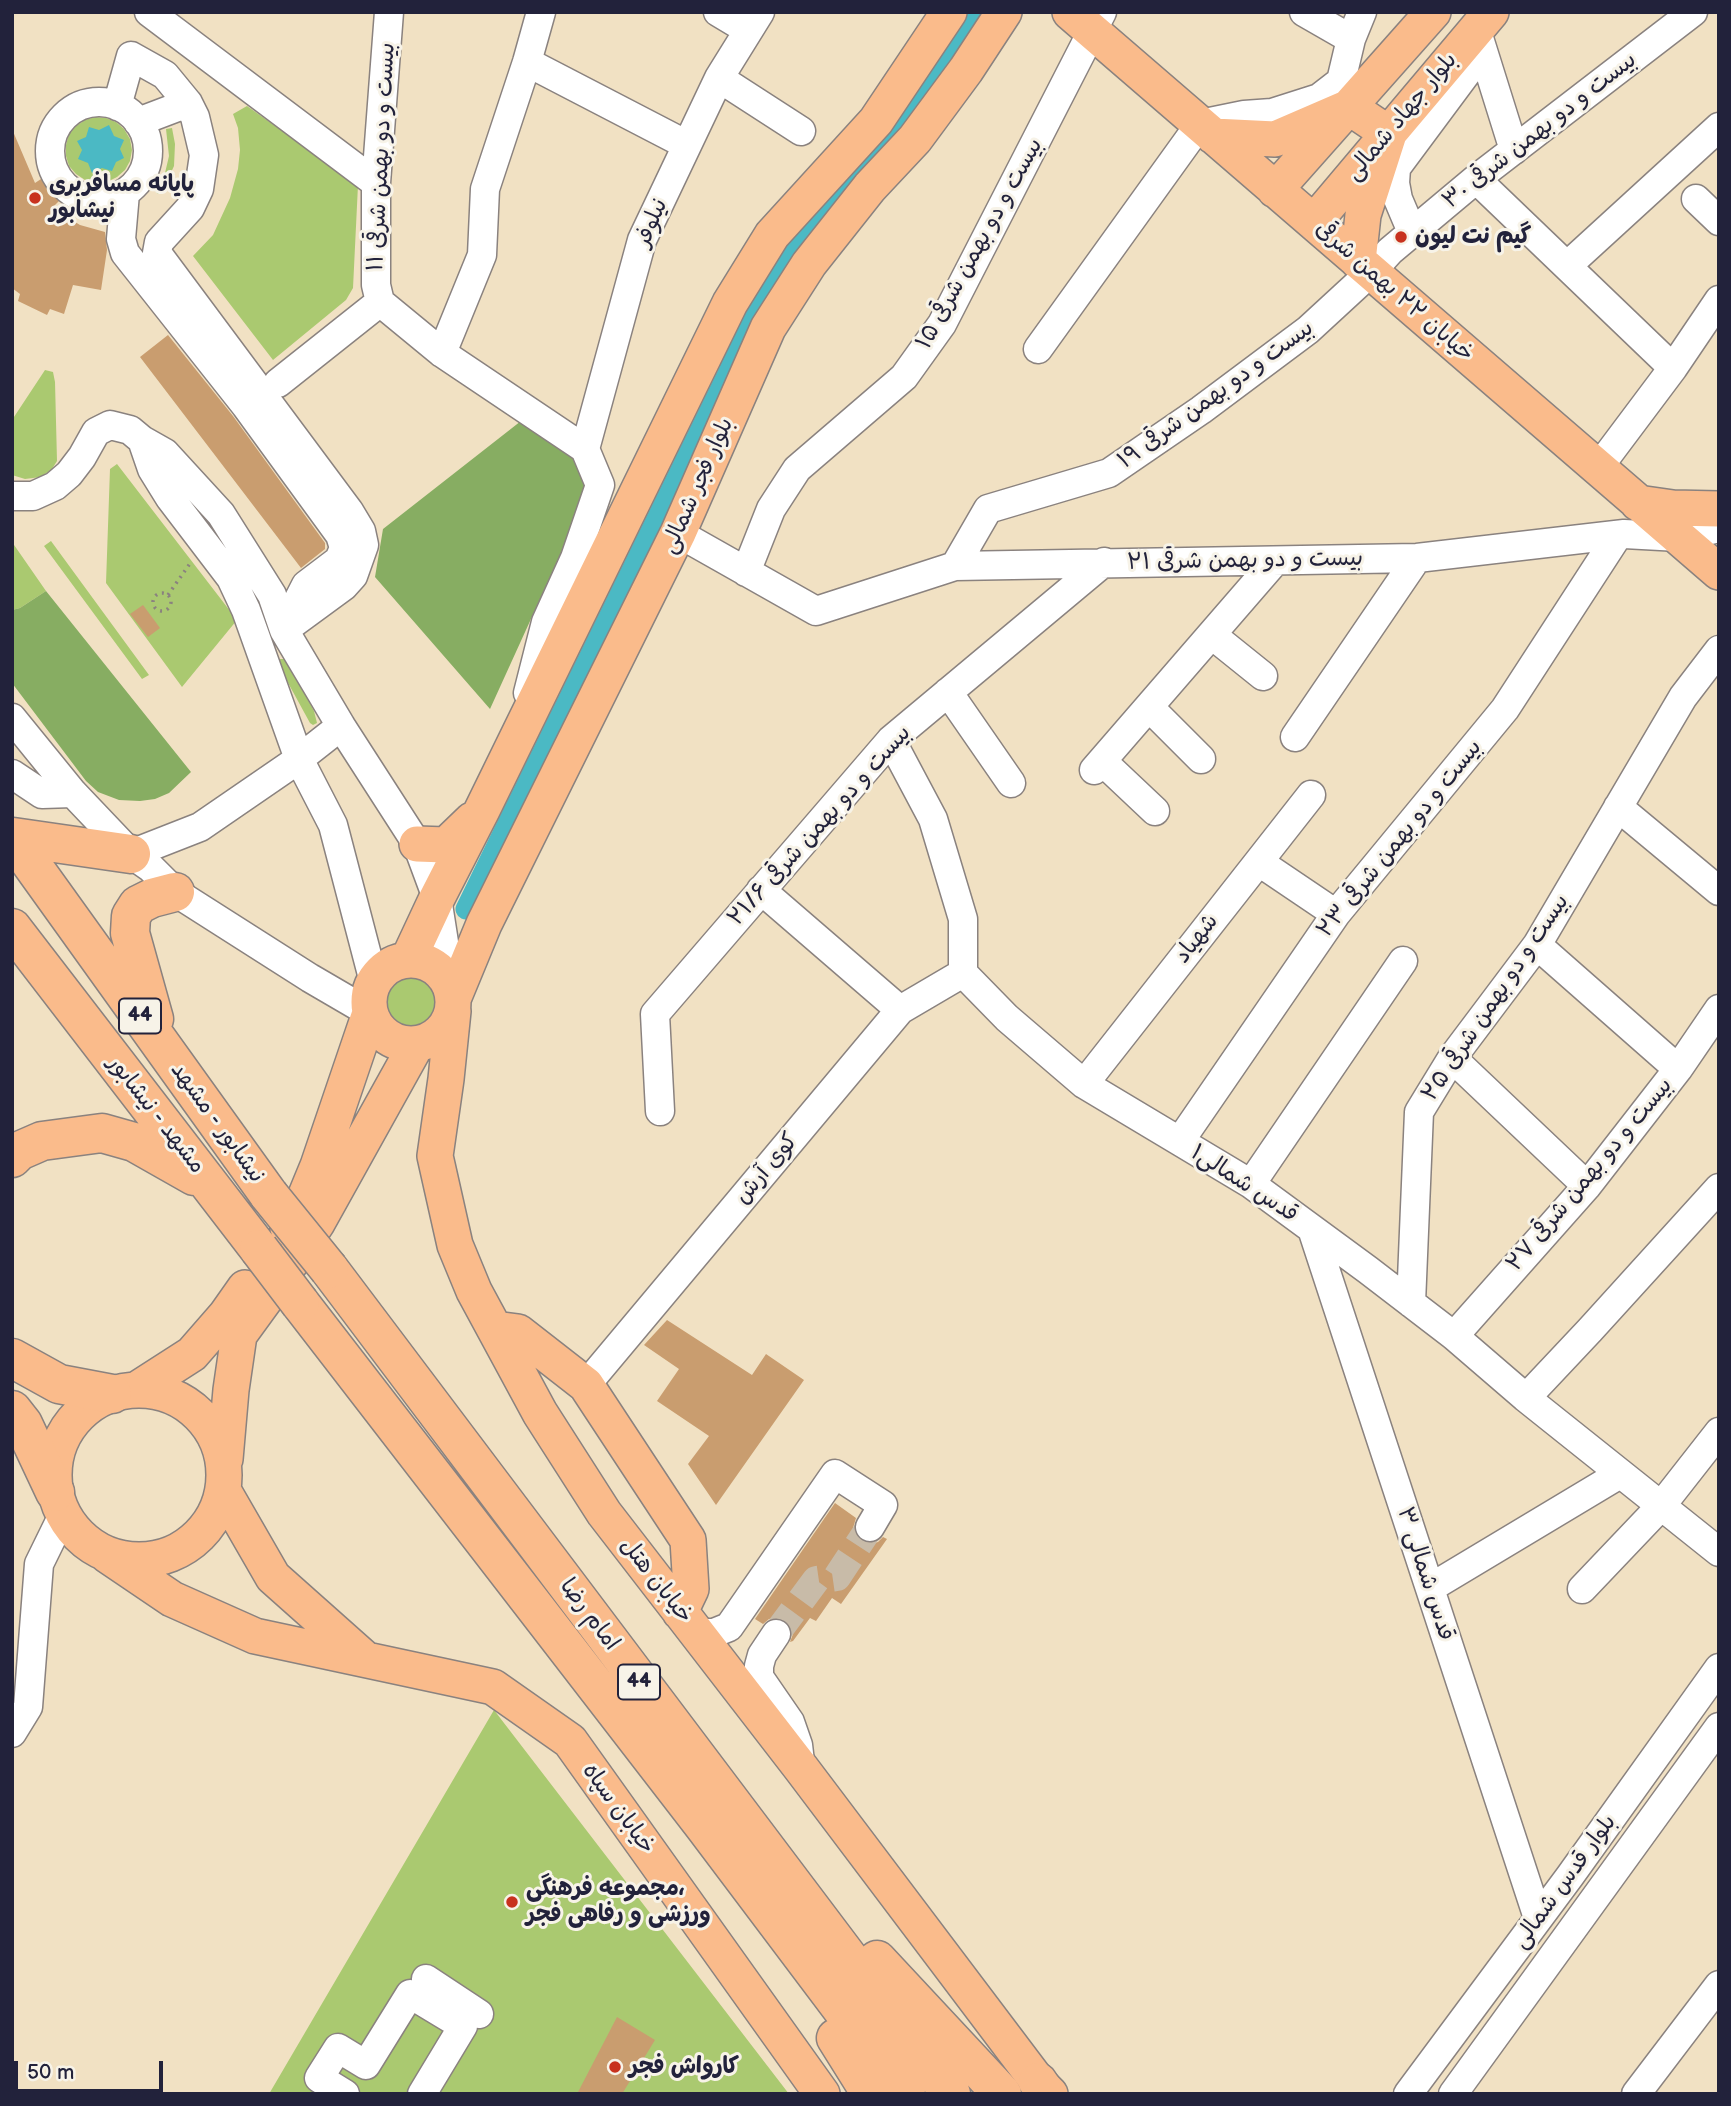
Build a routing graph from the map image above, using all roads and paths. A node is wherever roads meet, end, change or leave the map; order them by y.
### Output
1 (149, 12) edge
2 (389, 12) edge
3 (541, 12) edge
4 (719, 12) edge
5 (949, 12) edge
6 (1004, 12) edge
7 (1304, 12) edge
8 (1362, 12) edge
9 (1433, 12) edge
10 (1693, 12) edge
11 (1088, 19) edge
12 (754, 21) edge
13 (1484, 31) edge
14 (1351, 39) junction
15 (527, 62) junction
16 (719, 78) junction
17 (188, 103) junction
18 (1349, 107) junction
19 (128, 114) junction
20 (1719, 127) edge
21 (1206, 130) junction
22 (801, 131) dead end
23 (1389, 134) junction
24 (687, 145) junction
25 (1514, 150) junction
26 (1476, 179) junction
27 (376, 183) junction
28 (1275, 190) junction
29 (125, 193) junction
30 (1696, 199) dead end
31 (1719, 221) edge
32 (1314, 222) junction
33 (1412, 232) junction
34 (1373, 261) junction
35 (1567, 267) junction
36 (1719, 300) edge
37 (380, 302) junction
38 (1038, 349) dead end
39 (442, 353) junction
40 (1673, 368) junction
41 (278, 383) dead end
42 (142, 440) junction
43 (585, 449) junction
44 (1598, 468) junction
45 (12, 496) edge
46 (1638, 503) junction
47 (1719, 509) edge
48 (1719, 528) edge
49 (678, 533) junction
50 (1618, 535) junction
51 (1679, 537) junction
52 (205, 542) junction
53 (1418, 558) junction
54 (1275, 561) junction
55 (1104, 562) junction
56 (955, 566) junction
57 (746, 572) junction
58 (1719, 572) edge
59 (168, 595) junction
60 (284, 630) junction
61 (1212, 635) junction
62 (1719, 650) edge
63 (1262, 676) dead end
64 (948, 692) junction
65 (1149, 707) junction
66 (12, 718) edge
67 (341, 726) junction
68 (519, 731) junction
69 (1295, 737) dead end
70 (891, 740) junction
71 (299, 759) junction
72 (1200, 759) dead end
73 (12, 774) edge
74 (1011, 783) dead end
75 (73, 793) junction
76 (1311, 795) dead end
77 (1618, 807) junction
78 (482, 810) junction
79 (1155, 811) dead end
80 (12, 837) edge
81 (418, 844) junction
82 (131, 854) junction
83 (1258, 862) junction
84 (761, 890) junction
85 (1719, 891) edge
86 (175, 892) junction
87 (437, 898) junction
88 (1336, 914) junction
89 (12, 928) edge
90 (1537, 944) junction
91 (408, 960) junction
92 (1403, 961) dead end
93 (964, 973) junction
94 (372, 998) junction
95 (452, 999) junction
96 (1719, 1009) edge
97 (900, 1010) junction
98 (416, 1045) junction
99 (162, 1047) junction
100 (1452, 1058) junction
101 (1678, 1069) junction
102 (1084, 1084) junction
103 (660, 1111) dead end
104 (1180, 1141) junction
105 (12, 1158) edge
106 (1251, 1184) junction
107 (210, 1186) junction
108 (1587, 1186) junction
109 (1719, 1188) edge
110 (1312, 1229) junction
111 (329, 1269) joint
112 (300, 1303) joint
113 (1411, 1303) junction
114 (495, 1329) junction
115 (1454, 1336) junction
116 (12, 1358) edge
117 (586, 1385) junction
118 (124, 1392) junction
119 (1526, 1398) junction
120 (12, 1410) edge
121 (1719, 1432) edge
122 (1620, 1474) junction
123 (224, 1480) junction
124 (59, 1504) junction
125 (1661, 1506) junction
126 (870, 1527) tunnel mouth
127 (1719, 1552) edge
128 (107, 1555) junction
129 (1430, 1588) junction
130 (1582, 1590) dead end
131 (687, 1621) junction
132 (776, 1634) tunnel mouth
133 (366, 1660) junction
134 (1719, 1668) edge
135 (1719, 1727) edge
136 (12, 1733) edge
137 (1708, 1765) edge
138 (801, 1768) junction
139 (1636, 1785) junction
140 (1663, 1805) junction
141 (719, 1816) junction
142 (1538, 1918) junction
143 (426, 1979) dead end
144 (1719, 1985) edge
145 (413, 2013) dead end
146 (445, 2031) dead end
147 (1045, 2090) edge
148 (345, 2094) edge
149 (422, 2094) edge
150 (445, 2094) edge
151 (822, 2094) edge
152 (871, 2094) edge
153 (906, 2094) edge
154 (951, 2094) edge
155 (1002, 2094) edge
156 (1408, 2094) edge
157 (1453, 2094) edge
158 (1636, 2094) edge

1 - 27 street
2 - 27 street, بیست و دو بهمن شرقی ۱۱
3 - 15 street
4 - 12 street
5 - 68 main road
6 - 49 main road, بلوار فجر شمالی
7 - 14 street
8 - 14 street
9 - 18 main road, بلوار جهاد شمالی
10 - 25 street, بیست و دو بهمن شرقی ۳۰
11 - 21 main road, خیابان ۲۲ بهمن شرقی
11 - 57 street, بیست و دو بهمن شرقی ۱۵
12 - 16 street, نیلوفر
13 - 23 main road, بلوار جهاد شمالی
13 - 25 street
13 - 33 street
14 - 21 street
15 - 24 street
15 - 39 street
16 - 22 street
16 - 24 street, نیلوفر
17 - 19 street
17 - 19 street
17 - 60 street
18 - 21 main road
18 - 23 main road
18 - 28 main road, بلوار جهاد شمالی
19 - 29 street
19 - 29 street
20 - 35 street
21 - 28 main road, خیابان ۲۲ بهمن شرقی
21 - 38 street
23 - 32 main road, بلوار جهاد شمالی
23 - 34 main road
24 - 43 street, نیلوفر
25 - 26 street, بیست و دو بهمن شرقی ۳۰
26 - 33 street, بیست و دو بهمن شرقی ۳۰
26 - 35 street
27 - 37 street, بیست و دو بهمن شرقی ۱۱
28 - 32 main road, خیابان ۲۲ بهمن شرقی
29 - 60 street
30 - 31 street
32 - 34 main road, خیابان ۲۲ بهمن شرقی
33 - 34 street, بیست و دو بهمن شرقی ۳۰
34 - 44 main road, خیابان ۲۲ بهمن شرقی
34 - 56 street, بیست و دو بهمن شرقی ۱۹
35 - 40 street
36 - 40 street
37 - 39 street
37 - 41 street
39 - 43 street
40 - 44 street
42 - 45 street
42 - 52 street
42 - 60 street
43 - 68 street
44 - 46 main road, خیابان ۲۲ بهمن شرقی
46 - 47 main road
46 - 51 main road, خیابان ۲۲ بهمن شرقی
48 - 51 street, بیست و دو بهمن شرقی ۲۱
49 - 57 street
49 - 95 main road, بلوار فجر شمالی
50 - 51 street, بیست و دو بهمن شرقی ۲۱
50 - 53 street, بیست و دو بهمن شرقی ۲۱
50 - 88 street, بیست و دو بهمن شرقی ۲۳
51 - 58 main road, خیابان ۲۲ بهمن شرقی
52 - 59 path
52 - 71 street
53 - 54 street, بیست و دو بهمن شرقی ۲۱
53 - 69 street
54 - 55 street, بیست و دو بهمن شرقی ۲۱
54 - 61 street
55 - 56 street, بیست و دو بهمن شرقی ۲۱
55 - 64 street, بیست و دو بهمن شرقی ۲۱/۶
56 - 57 street, بیست و دو بهمن شرقی ۲۱
59 - 59 path
60 - 67 street
61 - 63 street
61 - 65 street
62 - 77 street, بیست و دو بهمن شرقی ۲۵
64 - 70 street, بیست و دو بهمن شرقی ۲۱/۶
64 - 74 street
65 - 72 street
65 - 79 street
66 - 75 street
67 - 71 street
67 - 81 street
68 - 78 main road
70 - 84 street, بیست و دو بهمن شرقی ۲۱/۶
70 - 93 street
71 - 82 street
71 - 94 street
73 - 75 street
75 - 82 street
76 - 83 street, شهیاد
77 - 85 street
77 - 90 street, بیست و دو بهمن شرقی ۲۵
78 - 81 main road
78 - 87 main road
80 - 82 highway
80 - 99 highway, نیشابور - مشهد / 44
81 - 87 street
82 - 86 street
83 - 88 street
83 - 102 street, شهیاد
84 - 97 street
84 - 103 street, بیست و دو بهمن شرقی ۲۱/۶
86 - 94 street
86 - 99 highway
87 - 91 main road
87 - 95 street
88 - 104 street, بیست و دو بهمن شرقی ۲۳
89 - 107 highway, مشهد - نیشابور / 44
90 - 100 street, بیست و دو بهمن شرقی ۲۵
90 - 101 street
91 - 94 main road
91 - 95 main road
92 - 106 street
93 - 97 street, کوی آرش
93 - 102 street, قدس شمالی۱
94 - 98 main road
94 - 118 main road
95 - 98 main road
95 - 114 main road, خیابان هتل
96 - 101 street, بیست و دو بهمن شرقی ۲۷
97 - 117 street, کوی آرش
98 - 123 main road
99 - 111 highway, نیشابور - مشهد / 44, bridge
100 - 108 street
100 - 113 street, بیست و دو بهمن شرقی ۲۵
101 - 108 street, بیست و دو بهمن شرقی ۲۷
102 - 104 street, قدس شمالی۱
104 - 106 street, قدس شمالی۱
105 - 107 highway
106 - 110 street, قدس شمالی۱
107 - 112 highway, مشهد - نیشابور / 44, bridge
108 - 115 street, بیست و دو بهمن شرقی ۲۷
109 - 119 street
110 - 113 street, قدس شمالی۱
110 - 129 street, قدس شمالی ۳
111 - 141 highway, امام رضا / 44
112 - 141 highway, امام رضا / 44
113 - 115 street, قدس شمالی۱
114 - 117 main road
114 - 131 main road, خیابان هتل
115 - 119 street, قدس شمالی۱
116 - 118 highway
117 - 131 main road
118 - 123 main road
118 - 124 main road
119 - 122 street, قدس شمالی۱
120 - 124 highway
121 - 125 street
122 - 125 street, قدس شمالی۱
122 - 129 street
123 - 128 main road
123 - 133 main road, خیابان سپاه
124 - 128 main road
124 - 136 street
125 - 127 street, قدس شمالی۱
125 - 130 street
126 - 131 street
128 - 133 main road, خیابان سپاه
129 - 142 street, قدس شمالی ۳
131 - 138 main road, خیابان هتل
132 - 138 street
133 - 151 main road, خیابان سپاه
134 - 139 street, بلوار قدس شمالی
135 - 137 street, بلوار قدس شمالی
137 - 140 street, بلوار قدس شمالی
138 - 147 main road, خیابان هتل
139 - 140 street
139 - 142 street, بلوار قدس شمالی
140 - 157 street, بلوار قدس شمالی
141 - 152 highway
141 - 153 highway, امام رضا / 44
141 - 154 highway, امام رضا / 44
141 - 155 highway
142 - 156 street, بلوار قدس شمالی
143 - 150 street
144 - 158 street
145 - 146 street
148 - 149 street

